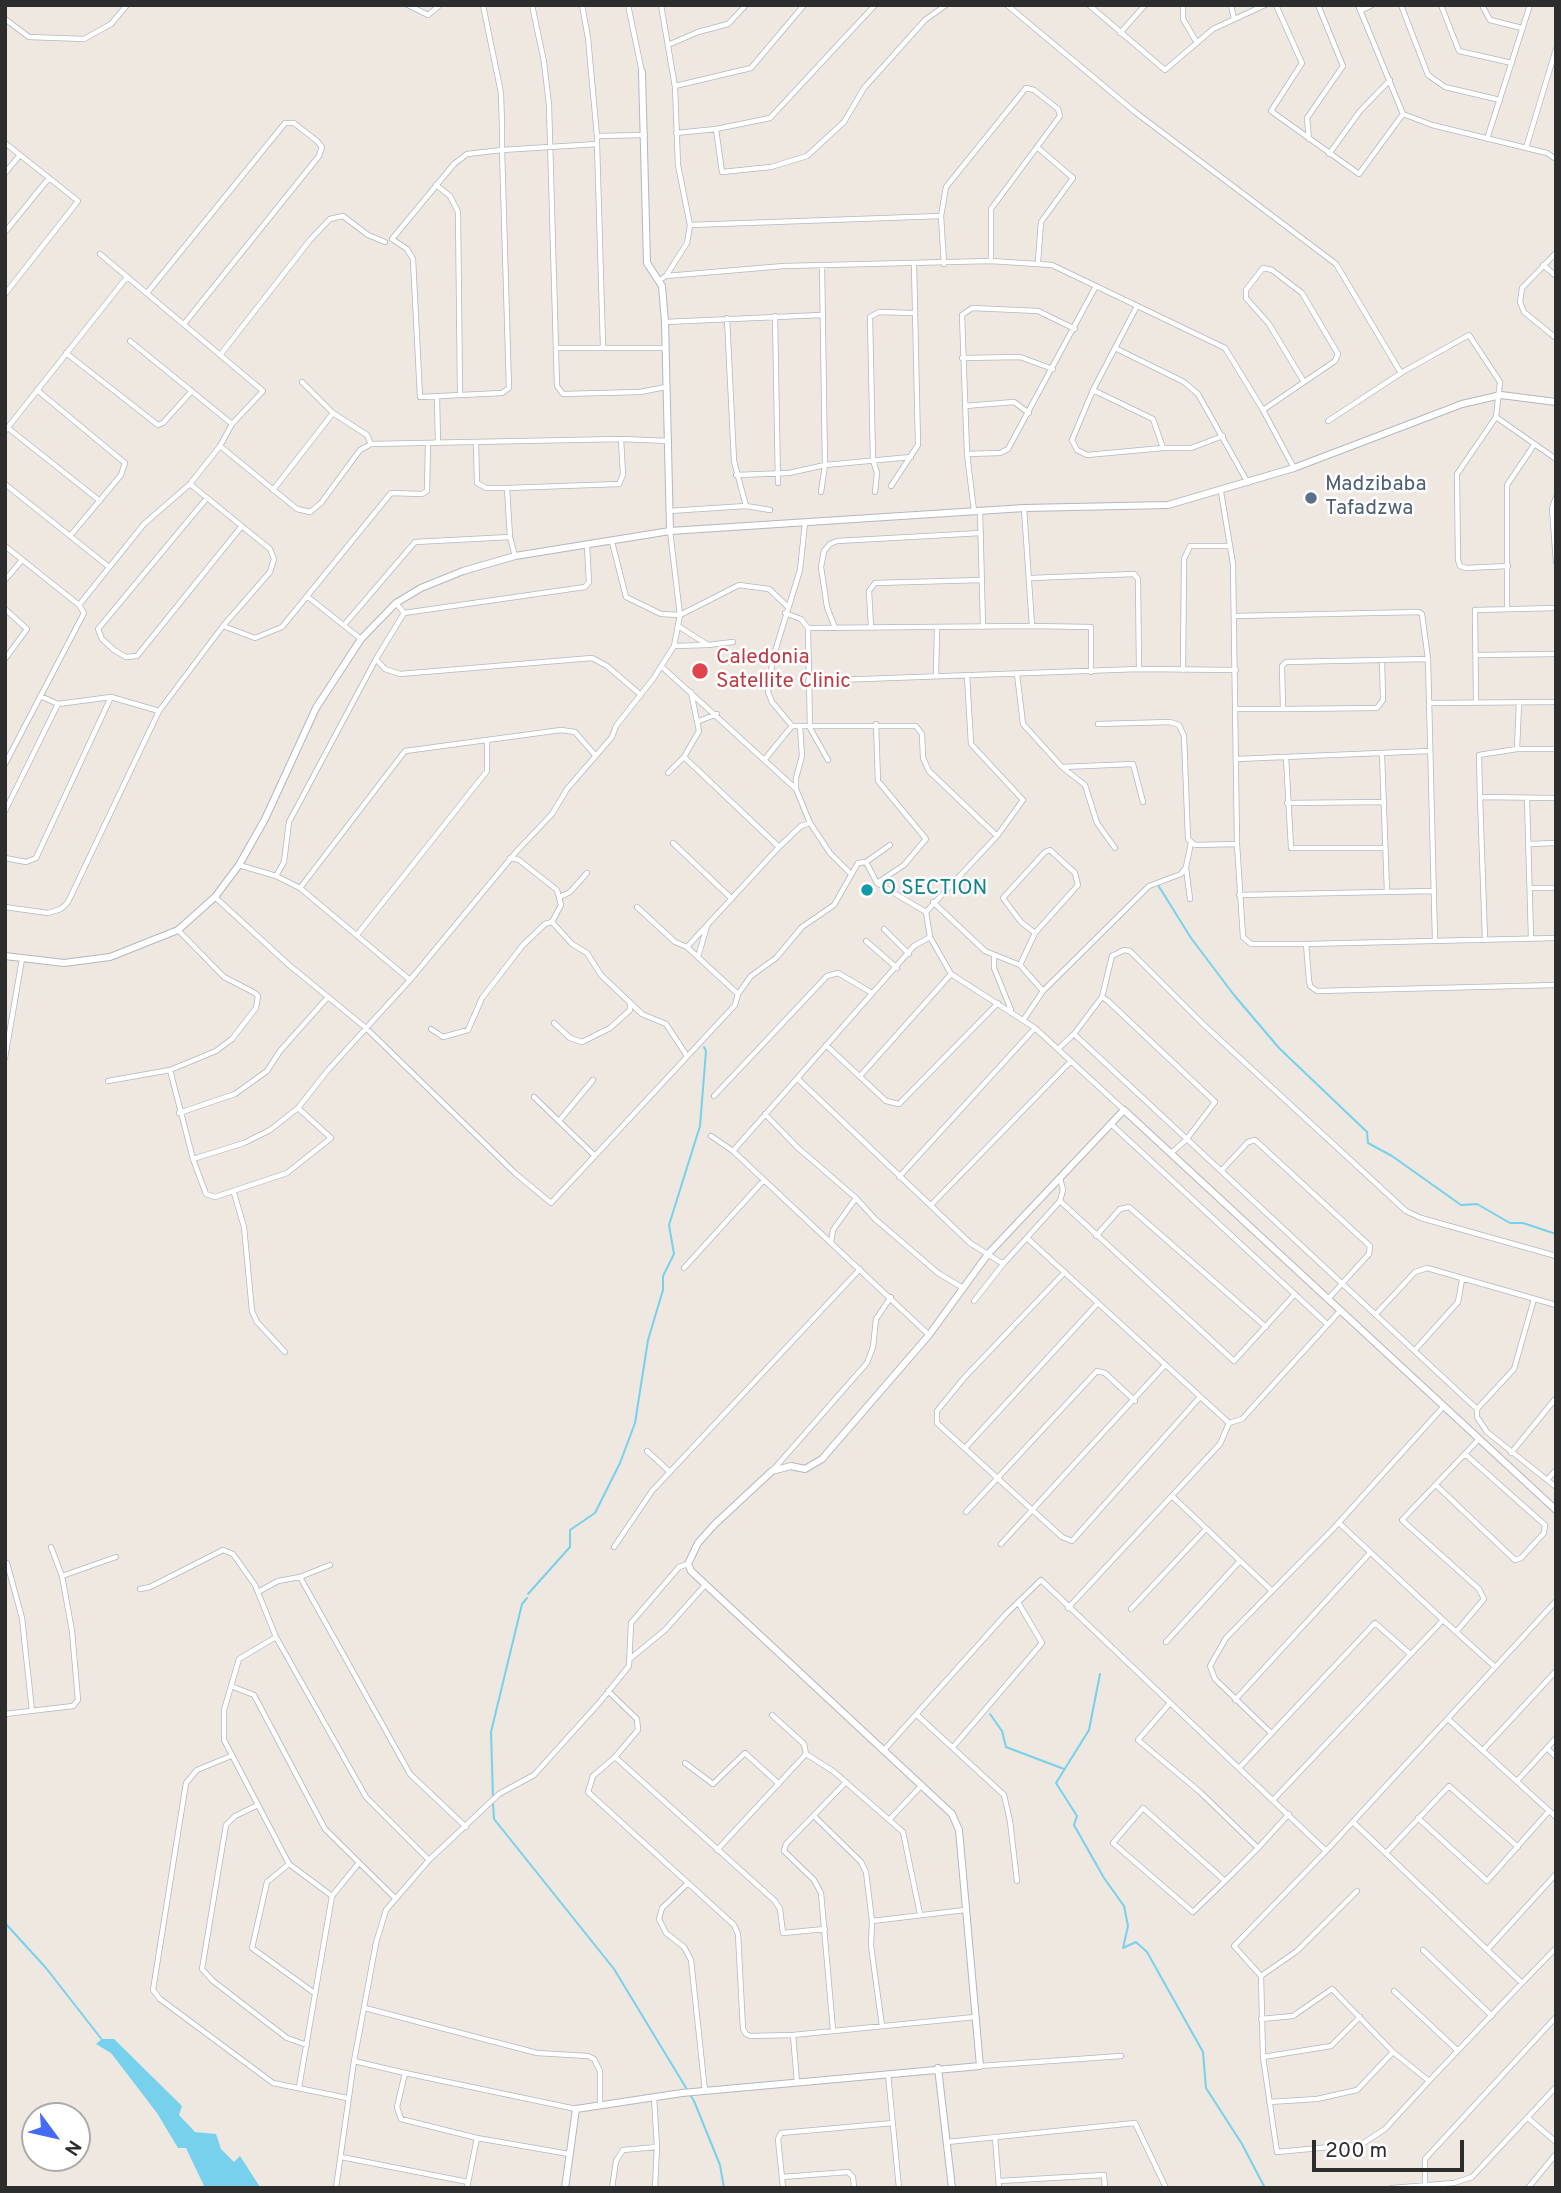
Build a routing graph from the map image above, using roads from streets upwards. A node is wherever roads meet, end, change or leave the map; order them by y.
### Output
1 (127, 5) edge
2 (408, 5) edge
3 (440, 5) edge
4 (483, 5) edge
5 (532, 5) edge
6 (582, 5) edge
7 (628, 5) edge
8 (660, 5) edge
9 (746, 5) edge
10 (804, 5) edge
11 (875, 5) edge
12 (946, 5) edge
13 (1007, 5) edge
14 (1089, 5) edge
15 (1144, 5) edge
16 (1183, 5) edge
17 (1231, 5) edge
18 (1265, 5) edge
19 (1276, 5) edge
20 (1318, 5) edge
21 (1372, 5) edge
22 (1401, 5) edge
23 (1441, 5) edge
24 (1482, 5) edge
25 (1531, 5) edge
26 (1359, 8) edge
27 (5, 19) edge
28 (1234, 19) junction
29 (1522, 28) junction
30 (1120, 33) junction
31 (1197, 43) junction
32 (668, 45) junction
33 (1556, 49) edge
34 (1513, 63) junction
35 (642, 72) joint
36 (1390, 80) junction
37 (675, 86) junction
38 (1500, 100) junction
39 (1403, 114) junction
40 (716, 129) junction
41 (676, 133) junction
42 (645, 135) junction
43 (597, 136) junction
44 (1487, 139) junction
45 (1310, 140) junction
46 (5, 143) edge
47 (597, 145) junction
48 (1037, 146) junction
49 (549, 147) junction
50 (1526, 148) junction
51 (502, 150) junction
52 (1329, 154) junction
53 (20, 155) junction
54 (1556, 159) edge
55 (5, 173) edge
56 (49, 178) junction
57 (436, 185) junction
58 (941, 216) junction
59 (690, 225) junction
60 (5, 232) edge
61 (385, 242) dead end
62 (1556, 253) edge
63 (100, 254) dead end
64 (991, 261) junction
65 (1038, 262) junction
66 (914, 264) junction
67 (944, 264) junction
68 (1543, 265) junction
69 (822, 266) junction
70 (1556, 276) edge
71 (127, 277) junction
72 (663, 278) junction
73 (1096, 286) junction
74 (147, 293) junction
75 (5, 294) edge
76 (1137, 306) junction
77 (913, 313) junction
78 (821, 315) junction
79 (775, 316) junction
80 (727, 318) junction
81 (665, 322) junction
82 (184, 324) junction
83 (1075, 329) junction
84 (1556, 338) edge
85 (130, 341) dead end
86 (603, 346) junction
87 (556, 348) junction
88 (665, 348) junction
89 (1115, 348) junction
90 (66, 353) junction
91 (221, 354) junction
92 (962, 358) junction
93 (1054, 369) junction
94 (1401, 373) junction
95 (303, 382) dead end
96 (1304, 382) junction
97 (667, 387) junction
98 (37, 390) junction
99 (1093, 390) junction
100 (190, 393) junction
101 (460, 394) junction
102 (1501, 395) junction
103 (437, 397) junction
104 (1556, 402) edge
105 (965, 406) junction
106 (1263, 410) junction
107 (333, 413) junction
108 (1029, 413) junction
109 (1496, 418) junction
110 (1328, 421) dead end
111 (232, 424) junction
112 (6, 429) edge
113 (1223, 436) junction
114 (621, 439) junction
115 (670, 441) junction
116 (476, 442) junction
117 (428, 443) junction
118 (438, 443) junction
119 (371, 444) junction
120 (1534, 444) junction
121 (220, 446) junction
122 (1163, 449) junction
123 (967, 454) junction
124 (912, 457) junction
125 (1556, 459) edge
126 (873, 460) junction
127 (825, 465) junction
128 (1294, 468) junction
129 (778, 474) junction
130 (736, 475) junction
131 (778, 483) dead end
132 (1248, 483) junction
133 (5, 484) edge
134 (190, 484) junction
135 (891, 486) dead end
136 (507, 488) junction
137 (273, 490) junction
138 (821, 492) dead end
139 (875, 492) dead end
140 (1222, 492) junction
141 (1556, 497) edge
142 (207, 498) junction
143 (100, 501) junction
144 (746, 506) junction
145 (1024, 508) junction
146 (770, 510) dead end
147 (669, 511) junction
148 (977, 511) junction
149 (805, 523) junction
150 (241, 527) junction
151 (670, 531) junction
152 (981, 533) junction
153 (70, 536) junction
154 (510, 537) junction
155 (612, 542) junction
156 (587, 545) junction
157 (5, 546) edge
158 (1230, 546) junction
159 (515, 556) junction
160 (22, 560) junction
161 (1556, 562) edge
162 (1508, 566) junction
163 (109, 567) junction
164 (1031, 578) junction
165 (5, 580) edge
166 (982, 580) junction
167 (308, 597) junction
168 (396, 603) junction
169 (79, 605) junction
170 (787, 606) junction
171 (1507, 608) junction
172 (1556, 608) edge
173 (5, 609) edge
174 (785, 612) junction
175 (404, 613) junction
176 (680, 615) junction
177 (1235, 616) junction
178 (344, 625) junction
179 (223, 626) junction
180 (678, 626) junction
181 (1032, 626) junction
182 (871, 627) junction
183 (983, 627) junction
184 (808, 628) junction
185 (835, 629) junction
186 (937, 629) junction
187 (361, 639) junction
188 (733, 642) dead end
189 (708, 645) junction
190 (674, 646) junction
191 (1476, 654) junction
192 (1556, 654) edge
193 (5, 659) edge
194 (376, 659) junction
195 (1428, 659) junction
196 (1382, 660) junction
197 (661, 666) junction
198 (1139, 670) junction
199 (1183, 670) junction
200 (1236, 670) junction
201 (1091, 672) junction
202 (1017, 674) junction
203 (936, 676) junction
204 (967, 676) junction
205 (808, 681) junction
206 (690, 691) junction
207 (641, 695) junction
208 (40, 696) junction
209 (111, 698) junction
210 (1430, 702) junction
211 (1556, 702) edge
212 (1476, 703) junction
213 (1519, 703) junction
214 (58, 704) junction
215 (1235, 709) junction
216 (1283, 709) junction
217 (159, 711) junction
218 (717, 714) junction
219 (699, 721) junction
220 (876, 724) junction
221 (1098, 724) dead end
222 (792, 726) junction
223 (800, 727) junction
224 (810, 728) junction
225 (487, 741) junction
226 (1517, 749) junction
227 (1556, 749) edge
228 (1429, 751) junction
229 (595, 755) junction
230 (1382, 755) junction
231 (684, 757) junction
232 (1286, 757) junction
233 (765, 759) junction
234 (1236, 759) junction
235 (828, 760) dead end
236 (5, 764) edge
237 (1062, 767) junction
238 (668, 773) dead end
239 (796, 789) junction
240 (1480, 797) junction
241 (1527, 798) junction
242 (1556, 798) edge
243 (1143, 802) dead end
244 (1383, 802) junction
245 (1287, 803) junction
246 (5, 811) edge
247 (810, 823) junction
248 (997, 836) junction
249 (673, 843) dead end
250 (1191, 843) junction
251 (1556, 843) edge
252 (1237, 844) junction
253 (1529, 844) junction
254 (890, 845) dead end
255 (779, 847) junction
256 (1115, 848) dead end
257 (1384, 848) junction
258 (516, 852) junction
259 (5, 858) edge
260 (510, 858) junction
261 (519, 860) junction
262 (866, 862) junction
263 (239, 864) junction
264 (1186, 867) junction
265 (587, 873) dead end
266 (851, 874) junction
267 (276, 876) junction
268 (877, 883) junction
269 (300, 888) junction
270 (1530, 888) junction
271 (1556, 888) edge
272 (1433, 891) junction
273 (1387, 892) junction
274 (1239, 895) junction
275 (215, 897) junction
276 (561, 897) junction
277 (732, 899) junction
278 (1190, 899) dead end
279 (933, 902) junction
280 (5, 906) edge
281 (637, 907) dead end
282 (926, 912) junction
283 (552, 922) junction
284 (707, 926) junction
285 (884, 929) dead end
286 (178, 930) junction
287 (1035, 933) junction
288 (357, 935) junction
289 (930, 937) junction
290 (1531, 938) junction
291 (1556, 938) edge
292 (1485, 939) junction
293 (1435, 940) junction
294 (866, 941) dead end
295 (1306, 944) junction
296 (687, 947) junction
297 (909, 954) junction
298 (5, 956) edge
299 (994, 956) junction
300 (698, 957) junction
301 (22, 959) junction
302 (1020, 965) junction
303 (897, 968) junction
304 (951, 974) junction
305 (410, 980) junction
306 (1556, 985) edge
307 (1043, 991) junction
308 (872, 993) junction
309 (738, 994) junction
310 (328, 997) junction
311 (1102, 997) junction
312 (631, 1003) junction
313 (998, 1003) junction
314 (1011, 1010) junction
315 (1024, 1019) junction
316 (554, 1023) dead end
317 (366, 1028) junction
318 (431, 1028) dead end
319 (1035, 1028) junction
320 (1074, 1034) junction
321 (826, 1045) junction
322 (1058, 1049) junction
323 (687, 1056) junction
324 (5, 1058) edge
325 (1071, 1062) junction
326 (170, 1070) junction
327 (861, 1074) junction
328 (798, 1079) junction
329 (593, 1080) dead end
330 (108, 1081) dead end
331 (715, 1096) dead end
332 (534, 1097) dead end
333 (298, 1108) junction
334 (1124, 1110) junction
335 (179, 1113) junction
336 (765, 1114) junction
337 (559, 1121) junction
338 (1110, 1124) junction
339 (711, 1136) dead end
340 (1186, 1140) junction
341 (733, 1151) junction
342 (1171, 1153) junction
343 (595, 1156) junction
344 (193, 1159) junction
345 (1223, 1170) junction
346 (899, 1177) junction
347 (1060, 1177) junction
348 (764, 1180) junction
349 (234, 1193) junction
350 (856, 1198) junction
351 (1060, 1201) junction
352 (931, 1205) junction
353 (1096, 1237) junction
354 (1027, 1238) junction
355 (831, 1242) junction
356 (988, 1254) junction
357 (1556, 1256) edge
358 (1005, 1262) junction
359 (684, 1268) dead end
360 (860, 1269) junction
361 (1065, 1272) junction
362 (1462, 1280) junction
363 (1343, 1283) junction
364 (963, 1288) junction
365 (1295, 1294) junction
366 (891, 1297) junction
367 (1328, 1299) junction
368 (1534, 1299) junction
369 (974, 1301) dead end
370 (1098, 1303) junction
371 (1556, 1305) edge
372 (1340, 1311) junction
373 (1376, 1314) junction
374 (1327, 1324) junction
375 (1266, 1327) junction
376 (929, 1335) junction
377 (1415, 1350) junction
378 (285, 1352) dead end
379 (1165, 1365) junction
380 (1200, 1397) junction
381 (1556, 1398) edge
382 (1135, 1401) junction
383 (1444, 1406) junction
384 (1476, 1409) junction
385 (1229, 1423) junction
386 (1479, 1439) junction
387 (966, 1447) junction
388 (647, 1451) dead end
389 (1511, 1453) junction
390 (1465, 1454) junction
391 (1556, 1470) edge
392 (772, 1471) junction
393 (670, 1472) junction
394 (998, 1478) junction
395 (1547, 1480) junction
396 (1436, 1485) junction
397 (1556, 1487) edge
398 (1172, 1497) junction
399 (1034, 1510) junction
400 (1556, 1510) edge
401 (967, 1512) dead end
402 (1339, 1523) junction
403 (1205, 1530) junction
404 (1001, 1544) dead end
405 (51, 1547) dead end
406 (614, 1547) dead end
407 (1369, 1554) junction
408 (116, 1557) dead end
409 (1239, 1562) junction
410 (7, 1563) dead end
411 (330, 1564) dead end
412 (688, 1564) junction
413 (62, 1576) junction
414 (300, 1577) junction
415 (706, 1584) junction
416 (140, 1588) dead end
417 (1272, 1591) junction
418 (258, 1592) junction
419 (1556, 1601) edge
420 (1019, 1604) junction
421 (1068, 1608) junction
422 (1131, 1609) dead end
423 (1443, 1620) junction
424 (1456, 1632) junction
425 (276, 1637) junction
426 (1166, 1642) dead end
427 (1409, 1653) junction
428 (630, 1659) junction
429 (1494, 1666) junction
430 (1556, 1671) edge
431 (231, 1686) junction
432 (608, 1691) junction
433 (1235, 1700) junction
434 (1170, 1703) junction
435 (32, 1711) junction
436 (5, 1714) edge
437 (772, 1715) dead end
438 (917, 1715) junction
439 (1448, 1719) junction
440 (1270, 1732) junction
441 (1556, 1738) edge
442 (954, 1746) junction
443 (1547, 1748) junction
444 (885, 1749) junction
445 (1483, 1750) junction
446 (806, 1754) junction
447 (231, 1756) junction
448 (1556, 1757) edge
449 (615, 1758) junction
450 (685, 1763) dead end
451 (1239, 1768) junction
452 (846, 1782) junction
453 (1517, 1782) junction
454 (779, 1784) junction
455 (922, 1784) junction
456 (1274, 1799) junction
457 (258, 1805) junction
458 (1549, 1811) junction
459 (1289, 1814) junction
460 (814, 1816) junction
461 (1556, 1817) edge
462 (1418, 1818) junction
463 (889, 1820) junction
464 (1353, 1822) junction
465 (466, 1827) junction
466 (1518, 1847) junction
467 (1258, 1848) junction
468 (717, 1850) junction
469 (1326, 1851) junction
470 (1386, 1853) junction
471 (429, 1860) junction
472 (289, 1864) junction
473 (358, 1864) junction
474 (1556, 1874) edge
475 (1017, 1881) dead end
476 (1225, 1881) junction
477 (687, 1884) junction
478 (1357, 1891) dead end
479 (332, 1896) junction
480 (396, 1899) junction
481 (965, 1910) junction
482 (920, 1914) junction
483 (872, 1920) junction
484 (825, 1929) junction
485 (1556, 1948) edge
486 (1423, 1950) dead end
487 (1487, 1950) junction
488 (1551, 1953) junction
489 (1556, 1957) edge
490 (1261, 1976) junction
491 (1522, 1983) junction
492 (1394, 1991) dead end
493 (313, 1992) junction
494 (365, 2008) junction
495 (1492, 2015) junction
496 (976, 2017) junction
497 (1360, 2017) junction
498 (1261, 2019) junction
499 (1555, 2019) edge
500 (882, 2026) junction
501 (833, 2029) junction
502 (793, 2035) junction
503 (307, 2045) junction
504 (1457, 2050) junction
505 (1393, 2052) junction
506 (1121, 2056) dead end
507 (1263, 2057) junction
508 (354, 2061) junction
509 (979, 2066) junction
510 (938, 2068) junction
511 (405, 2073) junction
512 (888, 2074) junction
513 (1429, 2081) junction
514 (797, 2082) junction
515 (299, 2087) junction
516 (1556, 2087) edge
517 (705, 2091) junction
518 (654, 2097) junction
519 (347, 2098) junction
520 (1269, 2102) junction
521 (600, 2103) junction
522 (576, 2109) junction
523 (1528, 2118) junction
524 (893, 2123) junction
525 (995, 2137) junction
526 (477, 2138) junction
527 (947, 2142) junction
528 (1556, 2143) edge
529 (657, 2147) junction
530 (570, 2154) junction
531 (1556, 2154) edge
532 (341, 2157) junction
533 (782, 2177) junction
534 (999, 2181) junction
535 (468, 2185) edge
536 (1425, 2185) junction
537 (1455, 2185) edge
538 (336, 2188) edge
539 (565, 2188) edge
540 (612, 2188) edge
541 (654, 2188) edge
542 (783, 2188) edge
543 (854, 2188) edge
544 (900, 2188) edge
545 (952, 2188) edge
546 (999, 2188) edge
547 (1105, 2188) edge
548 (1166, 2188) edge
549 (1392, 2188) edge
550 (1528, 2188) edge

1 - 27 street
2 - 3 street
4 - 51 street
5 - 49 street
6 - 43 street
7 - 35 street
8 - 32 street
9 - 32 street
10 - 37 street
11 - 40 street
12 - 40 street
13 - 94 street
14 - 30 street
15 - 30 street
16 - 31 street
17 - 28 street
18 - 28 street
19 - 45 street
20 - 45 street
21 - 26 street
22 - 38 street
23 - 34 street
24 - 29 street
25 - 29 street
26 - 36 street
28 - 31 street
29 - 34 street
30 - 31 street
32 - 37 street
33 - 50 street
34 - 38 street
35 - 42 street
36 - 39 street
36 - 52 street
37 - 41 street
38 - 44 street
39 - 44 street
39 - 52 street
40 - 41 street
41 - 59 street
42 - 43 street
42 - 72 street
43 - 47 street
44 - 50 street
45 - 52 street
46 - 53 street
47 - 49 street
47 - 86 street
48 - 58 street
48 - 64 street
48 - 65 street
49 - 51 street
49 - 87 street
50 - 54 street
51 - 57 street
51 - 101 street
53 - 55 street
53 - 56 street
56 - 60 street
56 - 75 street
57 - 101 street
57 - 103 street
58 - 59 street
58 - 67 street
59 - 72 street
61 - 91 street
62 - 68 street
63 - 71 street
64 - 65 street
64 - 67 street
65 - 73 street
66 - 67 street
66 - 69 street
66 - 77 street
68 - 70 street
68 - 84 street
69 - 72 street
69 - 78 street
71 - 74 street
71 - 90 street
72 - 81 street
73 - 76 street
73 - 83 street
74 - 82 street
74 - 82 street
76 - 89 street
76 - 106 street
77 - 124 street
77 - 126 street
78 - 79 street
78 - 127 street
79 - 80 street
79 - 129 street
80 - 81 street
80 - 130 street
81 - 88 street
82 - 91 street
83 - 92 street
83 - 93 street
85 - 100 street
86 - 87 street
86 - 88 street
87 - 97 street
88 - 97 street
89 - 99 street
89 - 113 street
90 - 98 street
90 - 100 street
91 - 111 street
92 - 93 street
92 - 105 street
93 - 108 street
94 - 102 street
94 - 110 street
95 - 107 street
96 - 96 street
96 - 106 street
97 - 115 street
98 - 112 street
98 - 143 street
99 - 122 street
99 - 122 street
100 - 111 street
101 - 103 street
102 - 104 street
102 - 109 street
102 - 128 street
103 - 118 street
105 - 108 street
105 - 123 street
106 - 128 street
107 - 119 street
107 - 137 street
108 - 123 street
109 - 120 street
109 - 162 street
111 - 121 street
112 - 143 street
113 - 122 street
113 - 132 street
114 - 115 street
114 - 116 street
114 - 136 street
115 - 147 street
116 - 118 street
116 - 136 street
117 - 118 street
117 - 119 street
117 - 167 street
119 - 137 street
120 - 125 street
120 - 162 street
121 - 134 street
121 - 137 street
123 - 148 street
124 - 126 street
124 - 135 street
126 - 127 street
126 - 139 street
127 - 129 street
127 - 138 street
128 - 132 street
129 - 130 street
129 - 131 street
130 - 144 street
132 - 140 street
133 - 153 street
134 - 142 street
134 - 163 street
136 - 154 street
140 - 145 street
140 - 158 street
141 - 161 street
142 - 150 street
142 - 150 street
143 - 153 street
144 - 146 street
144 - 147 street
145 - 148 street
145 - 164 street
147 - 151 street
148 - 149 street
148 - 152 street
149 - 151 street
149 - 170 street
150 - 179 street
151 - 155 street
151 - 176 street
152 - 166 street
152 - 185 street
153 - 163 street
154 - 159 street
154 - 178 street
155 - 156 street
155 - 176 street
156 - 159 street
156 - 175 street
157 - 160 street
158 - 177 street
158 - 199 street
159 - 168 street
160 - 165 street
160 - 169 street
162 - 171 street
163 - 169 street
164 - 181 street
164 - 198 street
166 - 182 street
166 - 183 street
167 - 178 street
167 - 179 street
168 - 175 street
168 - 187 street
169 - 208 street
170 - 174 street
170 - 176 street
171 - 172 street
171 - 191 street
173 - 193 street
174 - 184 street
174 - 222 street
175 - 194 street
176 - 180 street
177 - 195 street
177 - 200 street
178 - 187 street
179 - 217 street
180 - 189 street
180 - 190 street
181 - 183 street
181 - 201 street
182 - 185 street
182 - 186 street
183 - 186 street
184 - 185 street
184 - 205 street
186 - 203 street
187 - 263 street
188 - 189 street
189 - 190 street
190 - 197 street
191 - 192 street
191 - 212 street
194 - 207 street
194 - 267 street
195 - 196 street
195 - 210 street
196 - 216 street
196 - 216 street
197 - 206 street
197 - 207 street
198 - 199 street
198 - 201 street
199 - 200 street
200 - 215 street
201 - 202 street
202 - 204 street
202 - 237 street
203 - 204 street
203 - 205 street
204 - 248 street
205 - 224 street
206 - 218 street
206 - 219 street
207 - 229 street
208 - 214 street
208 - 236 street
209 - 214 street
209 - 217 street
209 - 259 street
210 - 212 street
210 - 228 street
211 - 213 street
212 - 213 street
213 - 226 street
214 - 246 street
215 - 216 street
215 - 234 street
217 - 280 street
218 - 219 street
218 - 233 street
219 - 231 street
220 - 224 street
220 - 248 street
220 - 268 street
221 - 250 street
222 - 223 street
222 - 233 street
223 - 224 street
223 - 239 street
224 - 235 street
225 - 229 street
225 - 269 street
225 - 288 street
226 - 227 street
226 - 240 street
228 - 230 street
228 - 272 street
229 - 258 street
230 - 232 street
230 - 244 street
231 - 238 street
231 - 255 street
232 - 234 street
232 - 245 street
233 - 239 street
234 - 252 street
237 - 243 street
237 - 256 street
239 - 247 street
240 - 241 street
240 - 292 street
241 - 242 street
241 - 253 street
244 - 245 street
244 - 257 street
245 - 257 street
247 - 255 street
247 - 266 street
248 - 279 street
249 - 277 street
250 - 252 street
250 - 264 street
251 - 253 street
252 - 274 street
253 - 270 street
254 - 262 street
255 - 277 street
257 - 273 street
258 - 260 street
258 - 261 street
260 - 261 street
260 - 305 street
261 - 276 street
262 - 266 street
262 - 268 street
263 - 267 street
263 - 275 street
264 - 278 street
264 - 307 street
265 - 276 street
266 - 309 street
267 - 269 street
268 - 282 street
269 - 288 street
270 - 271 street
270 - 290 street
272 - 273 street
272 - 293 street
273 - 274 street
274 - 295 street
275 - 286 street
275 - 310 street
276 - 283 street
277 - 284 street
279 - 282 street
279 - 299 street
281 - 296 street
282 - 289 street
283 - 312 street
283 - 318 street
284 - 296 street
284 - 300 street
285 - 297 street
286 - 301 street
286 - 326 street
287 - 287 street
287 - 302 street
288 - 305 street
289 - 297 street
289 - 304 street
290 - 291 street
290 - 292 street
292 - 293 street
293 - 295 street
294 - 303 street
295 - 306 street
296 - 300 street
297 - 303 street
298 - 301 street
299 - 302 street
299 - 314 street
300 - 309 street
301 - 324 street
302 - 307 street
303 - 308 street
304 - 313 street
304 - 327 street
305 - 317 street
307 - 315 street
308 - 321 street
308 - 331 street
309 - 323 street
310 - 317 street
310 - 335 street
311 - 320 street
311 - 340 street
311 - 357 street
312 - 316 street
312 - 323 street
313 - 314 street
313 - 327 street
314 - 315 street
315 - 319 street
317 - 333 street
317 - 343 street
319 - 322 street
319 - 346 street
320 - 322 street
320 - 340 street
321 - 327 street
321 - 328 street
322 - 325 street
323 - 343 street
325 - 334 street
325 - 352 street
326 - 330 street
326 - 335 street
328 - 336 street
328 - 346 street
329 - 337 street
332 - 337 street
333 - 344 street
333 - 349 street
334 - 338 street
334 - 342 street
335 - 344 street
336 - 341 street
336 - 350 street
337 - 343 street
338 - 347 street
338 - 365 street
339 - 341 street
340 - 342 street
340 - 345 street
341 - 348 street
342 - 367 street
344 - 349 street
345 - 363 street
345 - 363 street
346 - 352 street
347 - 351 street
347 - 356 street
348 - 355 street
348 - 359 street
349 - 378 street
350 - 355 street
350 - 364 street
351 - 353 street
351 - 354 street
352 - 356 street
353 - 375 street
353 - 375 street
354 - 358 street
354 - 361 street
355 - 360 street
356 - 358 street
356 - 364 street
358 - 369 street
360 - 366 street
360 - 393 street
361 - 370 street
361 - 387 street
362 - 368 street
362 - 373 street
362 - 377 street
363 - 367 street
363 - 373 street
364 - 376 street
365 - 374 street
365 - 375 street
366 - 376 street
366 - 392 street
367 - 372 street
368 - 371 street
368 - 384 street
370 - 379 street
370 - 387 street
372 - 374 street
372 - 383 street
373 - 377 street
374 - 385 street
376 - 392 street
377 - 384 street
379 - 380 street
379 - 382 street
380 - 385 street
380 - 399 street
381 - 389 street
382 - 394 street
382 - 399 street
383 - 386 street
383 - 402 street
384 - 389 street
385 - 398 street
386 - 390 street
386 - 400 street
387 - 394 street
388 - 393 street
389 - 395 street
390 - 396 street
390 - 396 street
391 - 395 street
392 - 412 street
393 - 406 street
394 - 399 street
394 - 401 street
395 - 397 street
396 - 424 street
398 - 403 street
398 - 421 street
399 - 404 street
402 - 407 street
402 - 417 street
403 - 409 street
403 - 422 street
405 - 413 street
407 - 423 street
407 - 433 street
408 - 413 street
409 - 417 street
409 - 426 street
410 - 435 street
411 - 414 street
412 - 415 street
412 - 428 street
413 - 435 street
414 - 418 street
414 - 465 street
415 - 428 street
415 - 444 street
416 - 418 street
417 - 433 street
418 - 425 street
419 - 429 street
420 - 421 street
420 - 438 street
420 - 442 street
421 - 434 street
423 - 424 street
423 - 427 street
424 - 429 street
425 - 431 street
425 - 471 street
427 - 440 street
427 - 456 street
428 - 432 street
429 - 439 street
430 - 445 street
431 - 447 street
431 - 473 street
432 - 449 street
432 - 465 street
433 - 440 street
434 - 451 street
434 - 467 street
435 - 436 street
437 - 446 street
438 - 442 street
438 - 444 street
439 - 445 street
439 - 464 street
440 - 451 street
441 - 443 street
442 - 475 street
443 - 448 street
443 - 453 street
444 - 455 street
445 - 453 street
446 - 452 street
446 - 454 street
447 - 457 street
447 - 515 street
449 - 468 street
449 - 477 street
450 - 454 street
451 - 456 street
452 - 460 street
452 - 463 street
453 - 458 street
454 - 468 street
455 - 463 street
455 - 481 street
456 - 459 street
457 - 472 street
457 - 503 street
458 - 461 street
458 - 466 street
459 - 467 street
459 - 469 street
460 - 483 street
460 - 484 street
462 - 466 street
462 - 466 street
462 - 470 street
463 - 482 street
464 - 469 street
464 - 470 street
465 - 471 street
467 - 476 street
468 - 484 street
469 - 490 street
470 - 487 street
471 - 480 street
472 - 479 street
472 - 493 street
473 - 479 street
473 - 480 street
474 - 487 street
476 - 476 street
477 - 502 street
477 - 517 street
478 - 490 street
479 - 493 street
480 - 494 street
481 - 482 street
481 - 496 street
482 - 483 street
483 - 500 street
484 - 501 street
485 - 488 street
486 - 495 street
487 - 491 street
488 - 489 street
488 - 491 street
490 - 498 street
491 - 495 street
492 - 504 street
493 - 503 street
494 - 508 street
494 - 521 street
495 - 504 street
496 - 500 street
496 - 509 street
497 - 498 street
497 - 505 street
497 - 507 street
498 - 507 street
499 - 536 street
500 - 501 street
501 - 502 street
502 - 514 street
503 - 515 street
504 - 513 street
505 - 513 street
505 - 520 street
506 - 509 street
507 - 520 street
508 - 511 street
508 - 519 street
509 - 510 street
510 - 512 street
510 - 527 street
511 - 522 street
511 - 526 street
512 - 514 street
512 - 524 street
513 - 520 street
514 - 517 street
515 - 519 street
516 - 523 street
517 - 518 street
518 - 521 street
518 - 529 street
519 - 532 street
521 - 522 street
522 - 530 street
523 - 528 street
523 - 537 street
524 - 533 street
524 - 544 street
525 - 527 street
525 - 534 street
525 - 548 street
526 - 530 street
526 - 535 street
527 - 545 street
529 - 540 street
529 - 541 street
530 - 539 street
531 - 550 street
532 - 535 street
532 - 538 street
533 - 542 street
533 - 543 street
534 - 546 street
534 - 547 street
536 - 537 street
536 - 549 street

